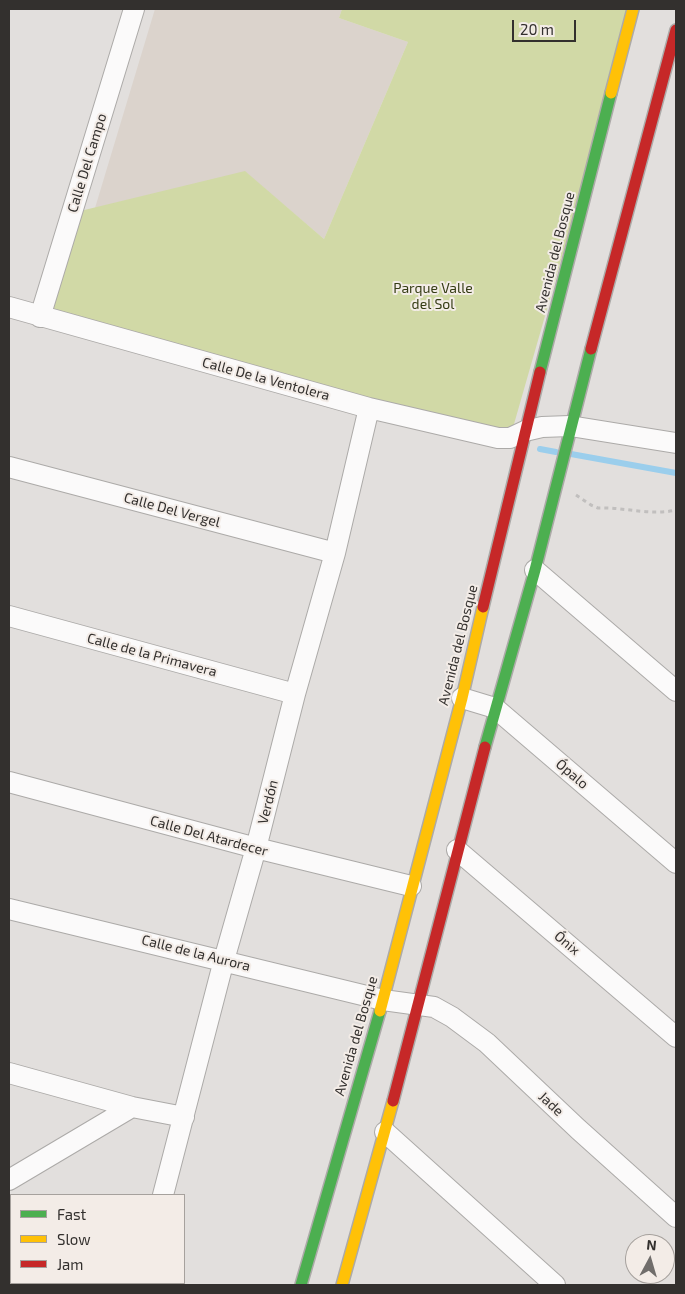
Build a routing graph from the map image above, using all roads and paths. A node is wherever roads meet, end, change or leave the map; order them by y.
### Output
1 (134, 9) edge
2 (633, 9) edge
3 (676, 30) edge
4 (9, 307) edge
5 (40, 317) junction
6 (369, 408) junction
7 (525, 431) junction
8 (568, 434) junction
9 (676, 443) edge
10 (9, 467) edge
11 (557, 483) junction
12 (676, 510) edge
13 (335, 553) junction
14 (535, 570) junction
15 (9, 616) edge
16 (676, 691) edge
17 (294, 694) junction
18 (462, 698) junction
19 (495, 708) junction
20 (9, 782) edge
21 (256, 848) junction
22 (457, 850) junction
23 (676, 863) edge
24 (411, 886) junction
25 (9, 909) edge
26 (224, 960) junction
27 (382, 1000) junction
28 (418, 1004) junction
29 (676, 1037) edge
30 (9, 1073) edge
31 (132, 1107) junction
32 (184, 1117) junction
33 (385, 1132) junction
34 (9, 1180) edge
35 (163, 1194) edge
36 (676, 1217) edge
37 (302, 1285) edge
38 (342, 1285) edge
39 (555, 1285) edge

1 - 5 street, Calle Del Campo
2 - 7 street, Avenida del Bosque
3 - 8 street
4 - 5 street, Calle De la Ventolera
5 - 6 street, Calle De la Ventolera
6 - 7 street, Calle De la Ventolera
6 - 13 street, Verdón
7 - 8 street, Calle De la Ventolera
7 - 18 street, Avenida del Bosque
8 - 9 street, Calle De la Ventolera
8 - 11 street
10 - 13 street, Calle Del Vergel
11 - 12 path
11 - 14 street
13 - 17 street, Verdón
14 - 16 street
14 - 19 street
15 - 17 street, Calle de la Primavera
17 - 21 street, Verdón
18 - 19 street, Ópalo
18 - 24 street, Avenida del Bosque
19 - 22 street
19 - 23 street, Ópalo
20 - 21 street, Calle Del Atardecer
21 - 24 street, Calle Del Atardecer
21 - 26 street, Verdón
22 - 28 street
22 - 29 street, Ónix
24 - 27 street, Avenida del Bosque
25 - 26 street, Calle de la Aurora
26 - 27 street, Calle de la Aurora
26 - 32 street, Verdón
27 - 28 street, Calle de la Aurora
27 - 37 street, Avenida del Bosque
28 - 33 street
28 - 36 street, Jade
30 - 31 street
31 - 32 street
31 - 34 street
32 - 35 street, Verdón
33 - 38 street
33 - 39 street

